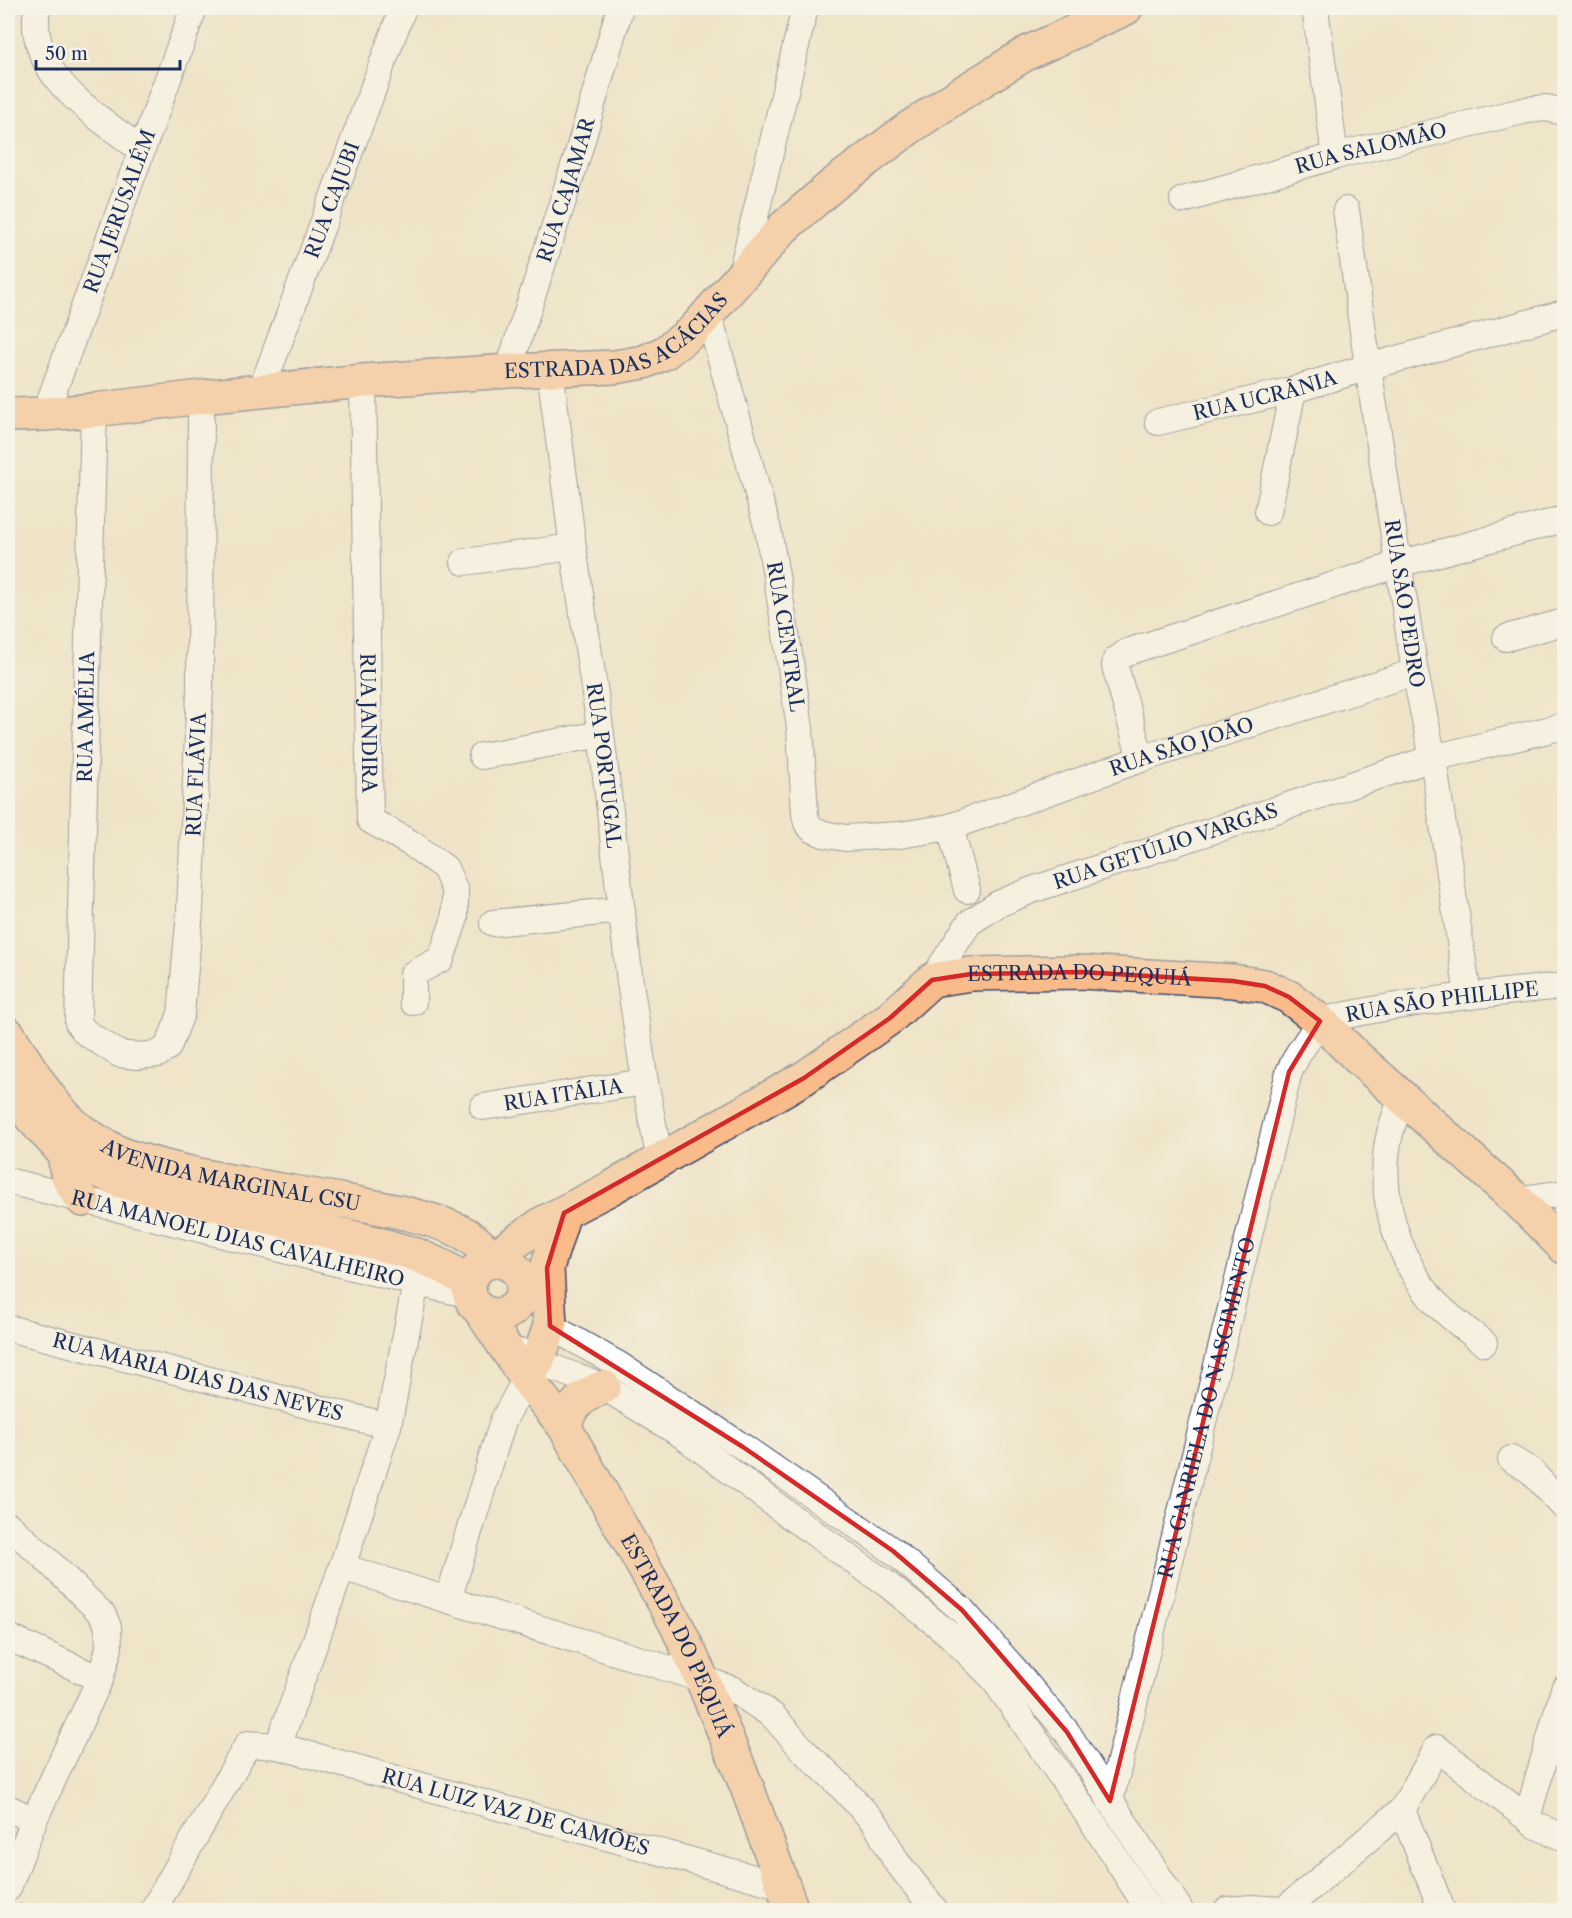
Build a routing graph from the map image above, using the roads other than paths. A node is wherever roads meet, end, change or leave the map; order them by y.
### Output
1 (37, 8) edge
2 (194, 8) edge
3 (403, 8) edge
4 (620, 8) edge
5 (805, 8) edge
6 (1126, 8) edge
7 (1315, 8) edge
8 (1563, 111) edge
9 (141, 150) junction
10 (1335, 156) junction
11 (1183, 200) dead end
12 (1346, 210) dead end
13 (741, 275) junction
14 (708, 312) junction
15 (1564, 313) edge
16 (1368, 367) junction
17 (550, 370) junction
18 (508, 371) junction
19 (363, 381) junction
20 (1293, 390) junction
21 (261, 391) junction
22 (201, 397) junction
23 (94, 410) junction
24 (45, 414) junction
25 (8, 415) edge
26 (1158, 422) dead end
27 (1268, 512) dead end
28 (1564, 519) edge
29 (573, 547) junction
30 (464, 562) dead end
31 (1399, 564) junction
32 (1564, 621) edge
33 (1506, 638) dead end
34 (1416, 672) junction
35 (1564, 726) edge
36 (601, 734) junction
37 (483, 756) dead end
38 (1433, 758) junction
39 (1141, 759) junction
40 (950, 827) junction
41 (967, 890) dead end
42 (622, 910) junction
43 (493, 923) dead end
44 (932, 980) junction
45 (1564, 986) edge
46 (1468, 996) junction
47 (413, 1002) dead end
48 (1320, 1021) junction
49 (78, 1023) joint
50 (8, 1034) edge
51 (645, 1082) junction
52 (8, 1083) edge
53 (1402, 1098) junction
54 (483, 1107) dead end
55 (65, 1154) junction
56 (660, 1161) junction
57 (8, 1181) edge
58 (1564, 1193) edge
59 (83, 1200) junction
60 (1517, 1200) junction
61 (564, 1213) junction
62 (1564, 1247) edge
63 (547, 1268) junction
64 (482, 1282) junction
65 (416, 1283) junction
66 (522, 1296) junction
67 (550, 1326) junction
68 (8, 1328) edge
69 (1484, 1343) dead end
70 (532, 1369) junction
71 (604, 1388) junction
72 (388, 1426) junction
73 (564, 1426) junction
74 (1511, 1459) dead end
75 (775, 1469) junction
76 (758, 1492) junction
77 (1564, 1507) edge
78 (8, 1525) edge
79 (342, 1567) junction
80 (448, 1600) junction
81 (8, 1637) edge
82 (100, 1679) junction
83 (702, 1679) junction
84 (1564, 1689) edge
85 (278, 1746) junction
86 (1110, 1802) junction
87 (8, 1808) edge
88 (1402, 1810) junction
89 (1527, 1818) junction
90 (34, 1820) junction
91 (1564, 1838) edge
92 (8, 1888) edge
93 (787, 1898) edge
94 (153, 1911) edge
95 (935, 1911) edge
96 (1149, 1911) edge
97 (1180, 1911) edge
98 (1227, 1911) edge
99 (1284, 1911) edge
100 (1442, 1911) edge

1 - 9 street
2 - 9 street, RUA JERUSALÉM
3 - 21 street, RUA CAJUBI
4 - 18 street, RUA CAJAMAR
5 - 13 street
6 - 13 main road, ESTRADA DAS ACÁCIAS
7 - 10 street
8 - 10 street, RUA SALOMÃO
9 - 24 street, RUA JERUSALÉM
10 - 11 street, RUA SALOMÃO
12 - 16 street, RUA SÃO PEDRO
13 - 14 main road, ESTRADA DAS ACÁCIAS
14 - 17 main road, ESTRADA DAS ACÁCIAS
14 - 40 street, RUA CENTRAL
15 - 16 street, RUA UCRÂNIA
16 - 20 street, RUA UCRÂNIA
16 - 31 street, RUA SÃO PEDRO
17 - 18 main road, ESTRADA DAS ACÁCIAS
17 - 29 street, RUA PORTUGAL
18 - 19 main road, ESTRADA DAS ACÁCIAS
19 - 21 main road, ESTRADA DAS ACÁCIAS
19 - 47 street, RUA JANDIRA
20 - 26 street, RUA UCRÂNIA
20 - 27 street
21 - 22 main road, ESTRADA DAS ACÁCIAS
22 - 23 main road, ESTRADA DAS ACÁCIAS
22 - 49 street, RUA FLÁVIA
23 - 24 main road, ESTRADA DAS ACÁCIAS
23 - 49 street, RUA AMÉLIA
24 - 25 main road, ESTRADA DAS ACÁCIAS
28 - 31 street
29 - 30 street
29 - 36 street, RUA PORTUGAL
31 - 34 street, RUA SÃO PEDRO
31 - 39 street
32 - 33 street
34 - 38 street, RUA SÃO PEDRO
34 - 39 street, RUA SÃO JOÃO
35 - 38 street, RUA GETÚLIO VARGAS
36 - 37 street
36 - 42 street, RUA PORTUGAL
38 - 44 street, RUA GETÚLIO VARGAS
38 - 46 street, RUA SÃO PEDRO
39 - 40 street, RUA SÃO JOÃO
40 - 41 street
42 - 43 street
42 - 51 street, RUA PORTUGAL
44 - 48 main road, ESTRADA DO PEQUIÁ
44 - 56 main road
45 - 46 street, RUA SÃO PHILLIPE
46 - 48 street, RUA SÃO PHILLIPE
48 - 53 main road, ESTRADA DO PEQUIÁ
48 - 86 street, RUA GANRIELA DO NASCIMENTO
50 - 64 main road, AVENIDA MARGINAL CSU
51 - 54 street, RUA ITÁLIA
51 - 56 street, RUA PORTUGAL
52 - 55 main road, AVENIDA MARGINAL CSU
53 - 60 main road, ESTRADA DO PEQUIÁ
53 - 69 street
55 - 59 main road
55 - 64 main road, AVENIDA MARGINAL CSU
56 - 61 main road
57 - 59 street, RUA MANOEL DIAS CAVALHEIRO
58 - 60 street
59 - 65 street, RUA MANOEL DIAS CAVALHEIRO
60 - 62 main road, ESTRADA DO PEQUIÁ
61 - 63 main road
61 - 64 main road
63 - 66 main road
63 - 67 main road
64 - 65 street, RUA MANOEL DIAS CAVALHEIRO
64 - 66 main road
64 - 66 main road
64 - 70 main road, ESTRADA DO PEQUIÁ
65 - 72 street
66 - 67 main road
67 - 70 main road
67 - 75 street
68 - 72 street, RUA MARIA DIAS DAS NEVES
70 - 71 street
70 - 73 main road, ESTRADA DO PEQUIÁ
70 - 80 street
71 - 73 main road
71 - 76 street
72 - 79 street
73 - 83 main road, ESTRADA DO PEQUIÁ
74 - 77 street
75 - 76 street
75 - 86 street
76 - 96 street
78 - 82 street
79 - 80 street
79 - 85 street
80 - 83 street
81 - 82 street
82 - 90 street
83 - 93 main road, ESTRADA DO PEQUIÁ
83 - 95 street
84 - 89 street
85 - 93 street, RUA LUIZ VAZ DE CAMÕES
85 - 94 street, RUA LUIZ VAZ DE CAMÕES
86 - 97 street
87 - 90 street
88 - 89 street
88 - 99 street
88 - 100 street
89 - 91 street
90 - 92 street
98 - 99 street

